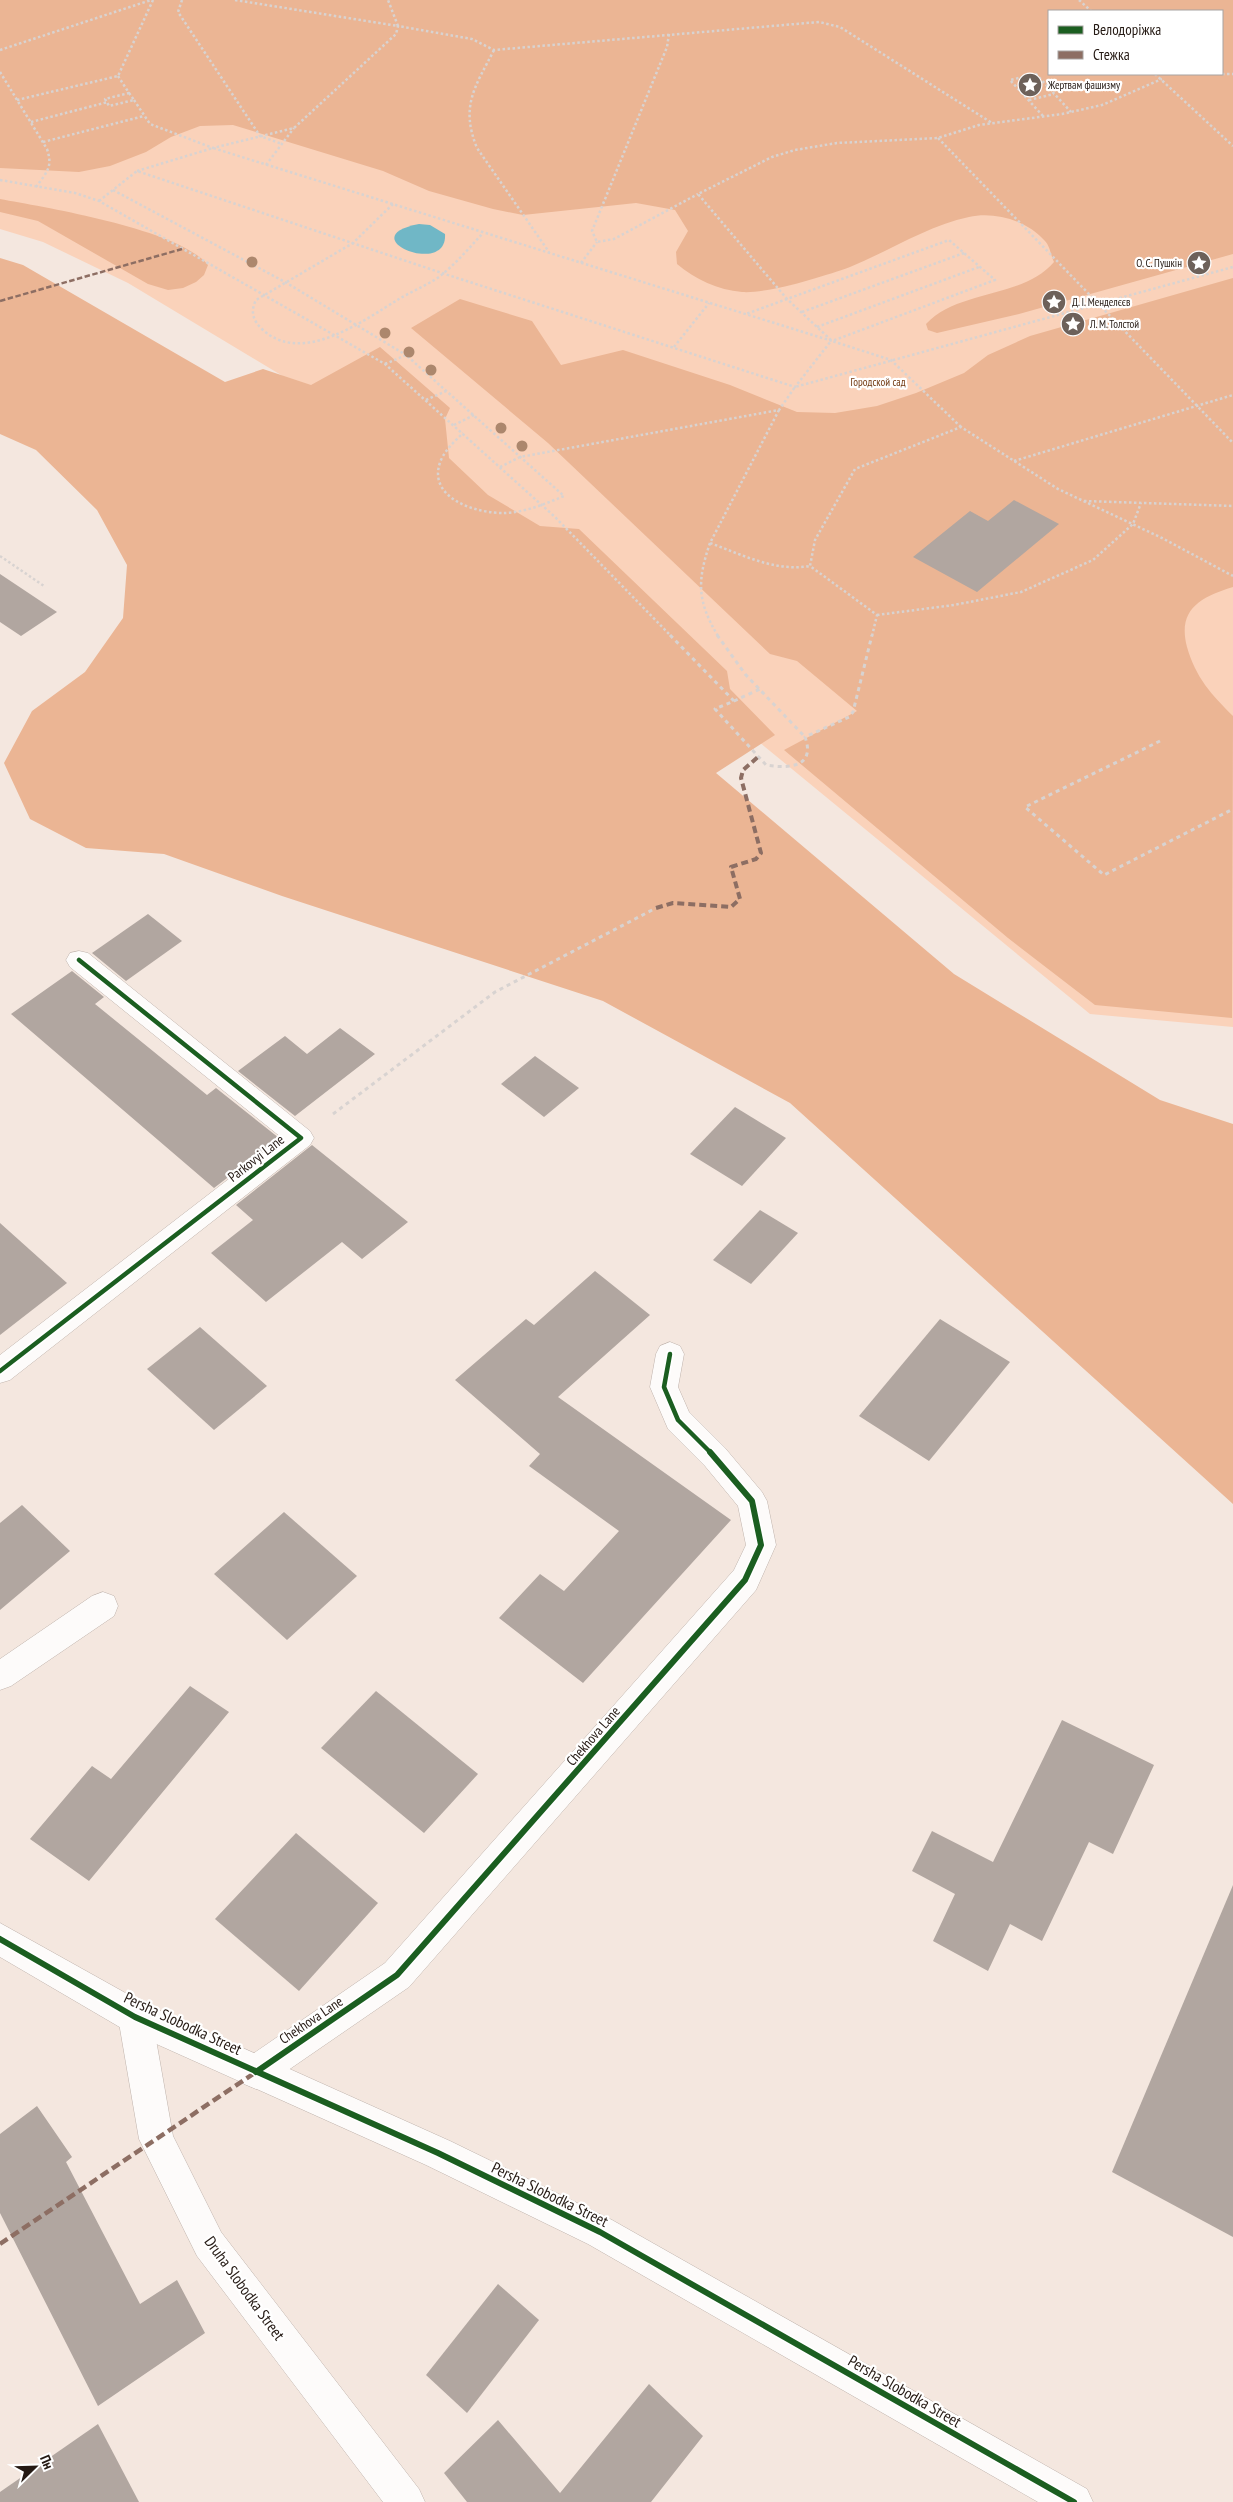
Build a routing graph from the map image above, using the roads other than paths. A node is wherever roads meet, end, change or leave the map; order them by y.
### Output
1 (79, 960) dead end
2 (670, 1354) dead end
3 (0, 1371) edge
4 (103, 1606) dead end
5 (0, 1676) edge
6 (0, 1938) edge
7 (135, 2017) junction
8 (256, 2072) junction
9 (406, 2502) edge
10 (1074, 2502) edge

1 - 3 street, Parkovyi Lane
2 - 8 street, Chekhova Lane
4 - 5 street
6 - 7 street, Persha Slobodka Street
7 - 8 street, Persha Slobodka Street
7 - 9 street, Druha Slobodka Street
8 - 10 street, Persha Slobodka Street

